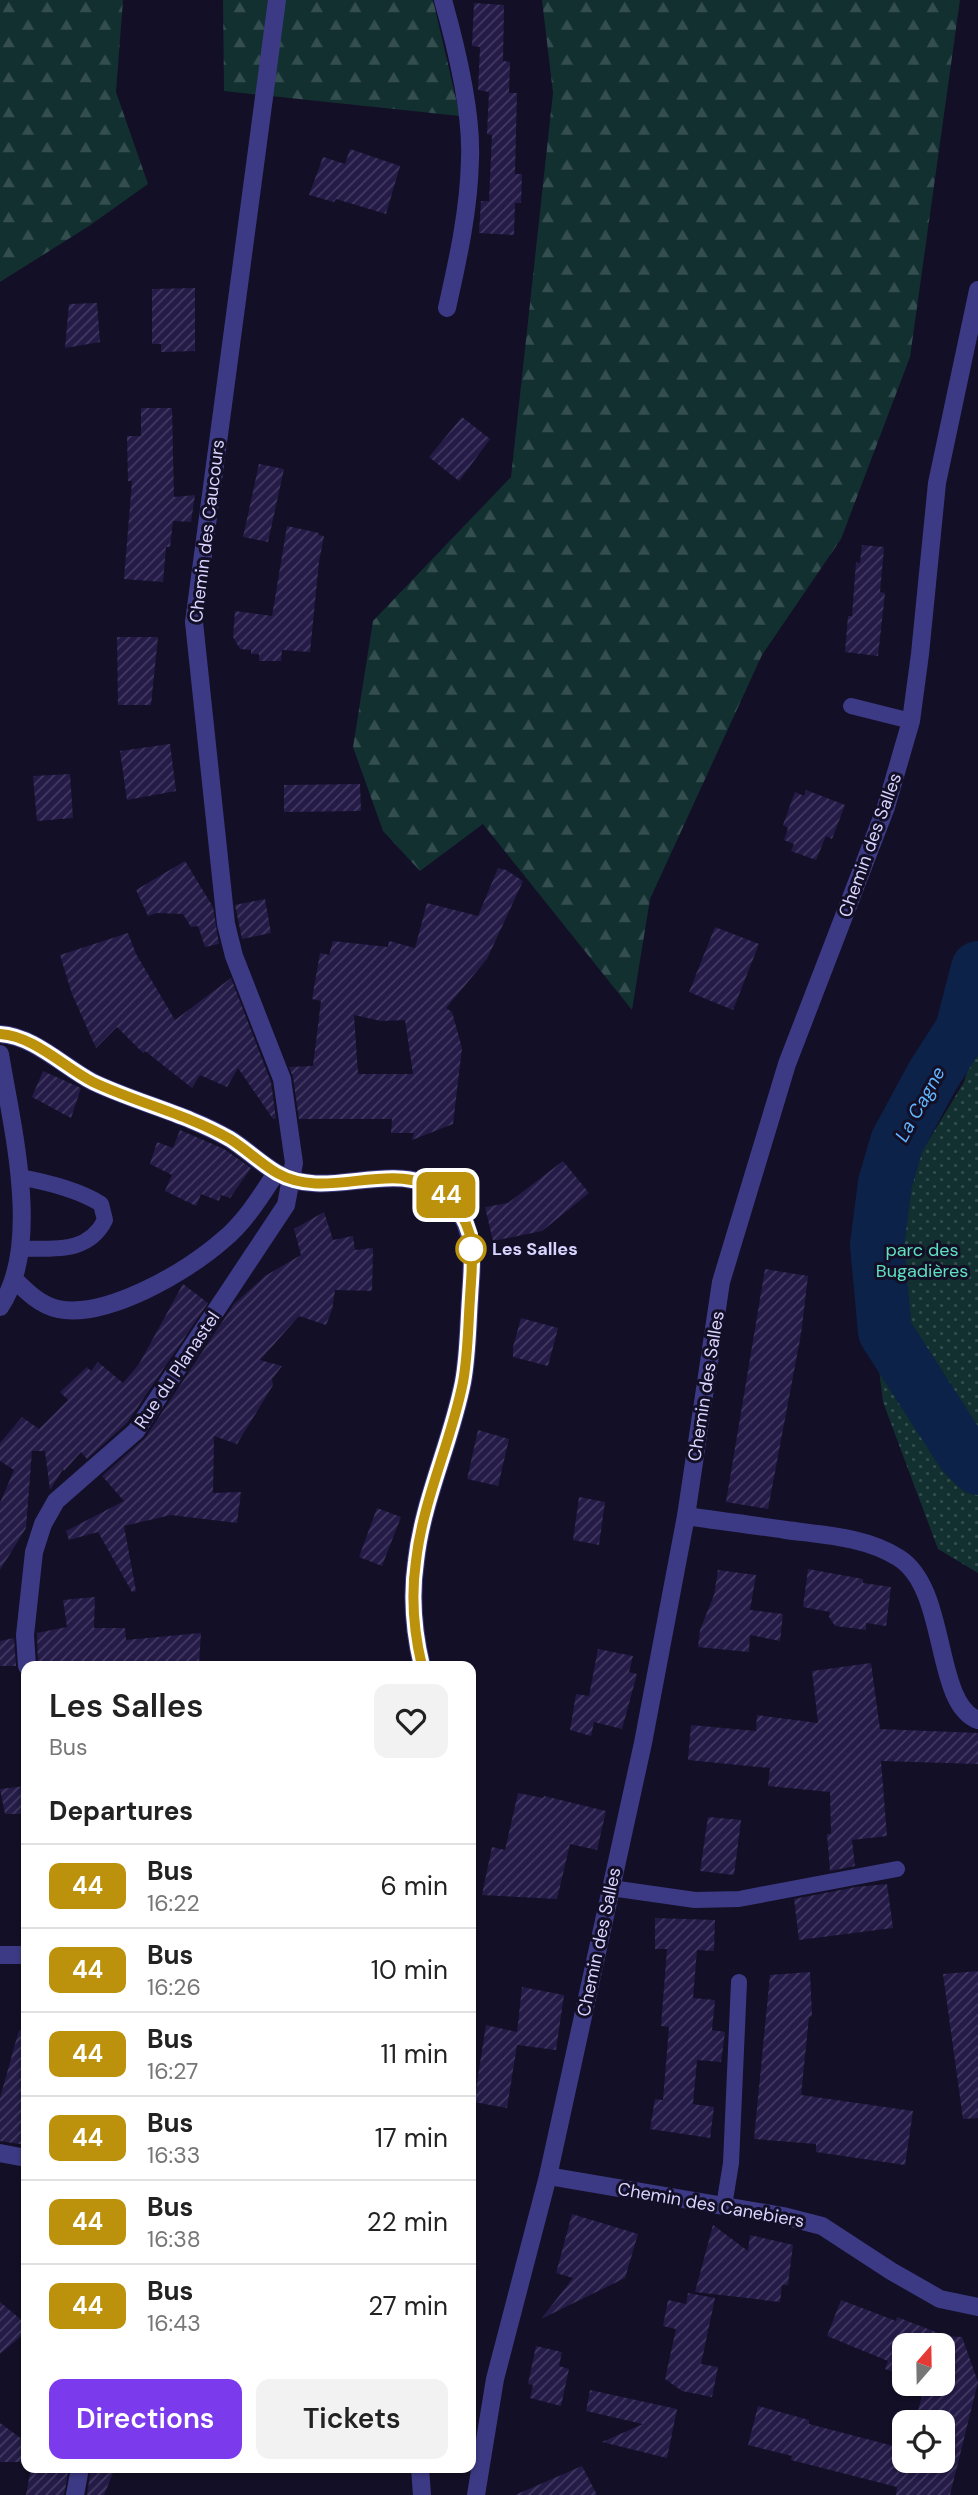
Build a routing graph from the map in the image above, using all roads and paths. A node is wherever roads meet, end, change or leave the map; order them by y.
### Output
1 (277, 0) edge
2 (443, 0) edge
3 (978, 290) edge
4 (447, 308) dead end
5 (851, 706) dead end
6 (911, 721) junction
7 (0, 1034) edge
8 (0, 1054) edge
9 (284, 1176) junction
10 (19, 1177) junction
11 (21, 1249) junction
12 (14, 1279) junction
13 (0, 1307) edge
14 (686, 1516) junction
15 (27, 1661) edge
16 (421, 1661) edge
17 (978, 1720) edge
18 (897, 1869) dead end
19 (611, 1888) junction
20 (739, 1982) dead end
21 (0, 2153) edge
22 (21, 2157) edge
23 (548, 2176) junction
24 (724, 2206) junction
25 (978, 2307) edge
26 (79, 2473) edge
27 (420, 2473) edge
28 (75, 2495) edge
29 (422, 2495) edge
30 (476, 2495) edge

1 - 9 street, Chemin des Caucours
2 - 4 street
3 - 6 street, Chemin des Salles
5 - 6 lane
6 - 14 street, Chemin des Salles
7 - 9 street
8 - 10 street
9 - 12 street
9 - 15 street, Rue du Planastel
9 - 16 street
10 - 11 street
10 - 11 lane
11 - 12 street
12 - 13 street
14 - 17 street
14 - 19 street, Chemin des Salles
18 - 19 lane
19 - 23 street, Chemin des Salles
20 - 24 lane
21 - 22 street
23 - 24 street, Chemin des Canebiers
23 - 30 street, Chemin des Salles
24 - 25 street, Chemin des Canebiers
26 - 28 street
27 - 29 street

